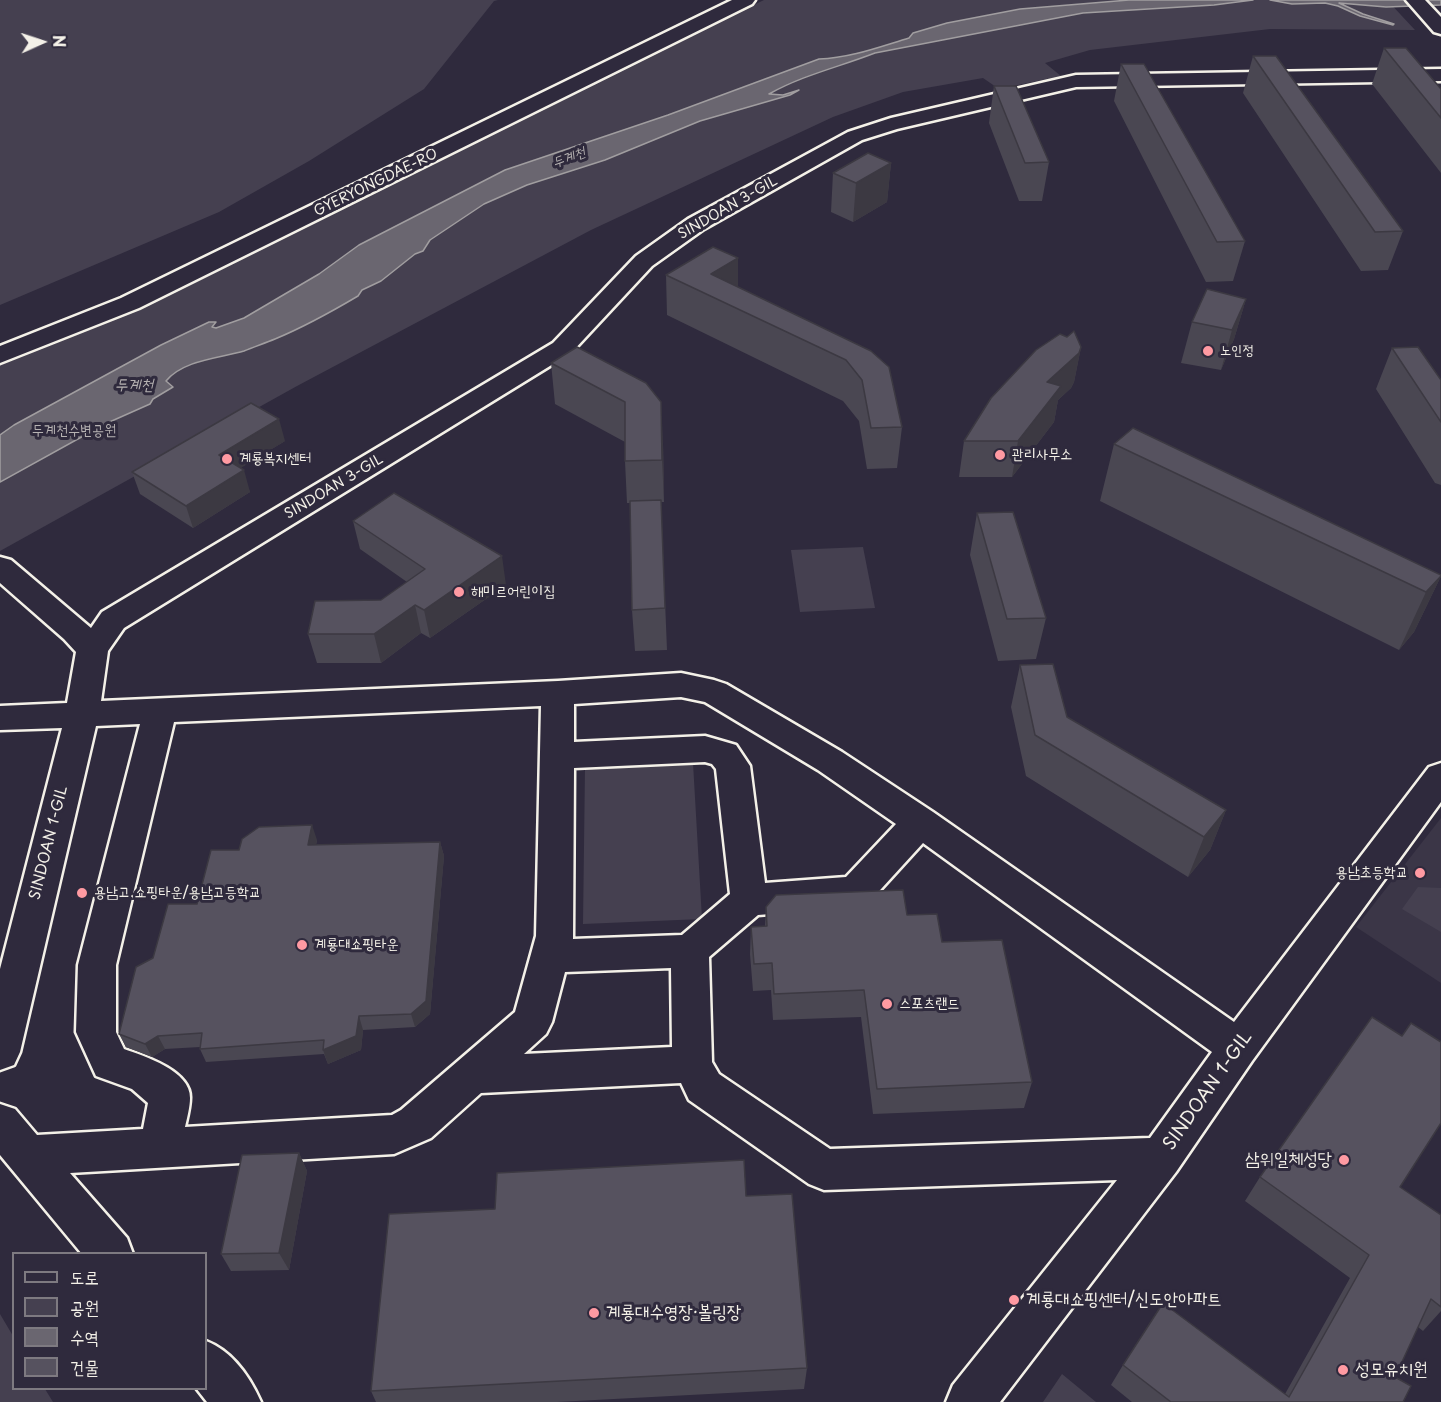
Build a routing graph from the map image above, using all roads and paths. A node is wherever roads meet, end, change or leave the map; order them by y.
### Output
1 (714, 0) edge
2 (746, 0) edge
3 (1415, 0) edge
4 (1440, 27) edge
5 (1441, 75) edge
6 (0, 337) edge
7 (0, 354) edge
8 (0, 567) edge
9 (92, 650) junction
10 (558, 693) junction
11 (160, 712) junction
12 (82, 715) junction
13 (0, 718) edge
14 (557, 756) junction
15 (1441, 776) edge
16 (920, 822) junction
17 (749, 900) junction
18 (690, 951) junction
19 (551, 956) junction
20 (1238, 1048) junction
21 (0, 1052) edge
22 (692, 1064) junction
23 (472, 1075) junction
24 (0, 1123) edge
25 (160, 1148) junction
26 (28, 1156) junction
27 (1161, 1158) junction
28 (109, 1252) edge
29 (207, 1366) edge
30 (237, 1402) edge
31 (970, 1402) edge

1 - 6 street, GYERYONGDAE-RO
2 - 7 street, GYERYONGDAE-RO
3 - 4 street
5 - 9 street, SINDOAN 3-GIL
8 - 9 street
9 - 12 street, SINDOAN 3-GIL
10 - 11 street
10 - 14 street
10 - 16 street
11 - 12 street
11 - 25 street
12 - 13 street
12 - 21 street, SINDOAN 1-GIL
14 - 17 street
14 - 19 street
15 - 20 street, SINDOAN 1-GIL
16 - 17 street
16 - 20 street
17 - 18 street
18 - 19 street
18 - 22 street
19 - 23 street
20 - 27 street, SINDOAN 1-GIL
22 - 23 street
22 - 27 street
23 - 25 street
24 - 26 street
25 - 26 street
26 - 28 street
27 - 31 street, SINDOAN 1-GIL
29 - 30 street

